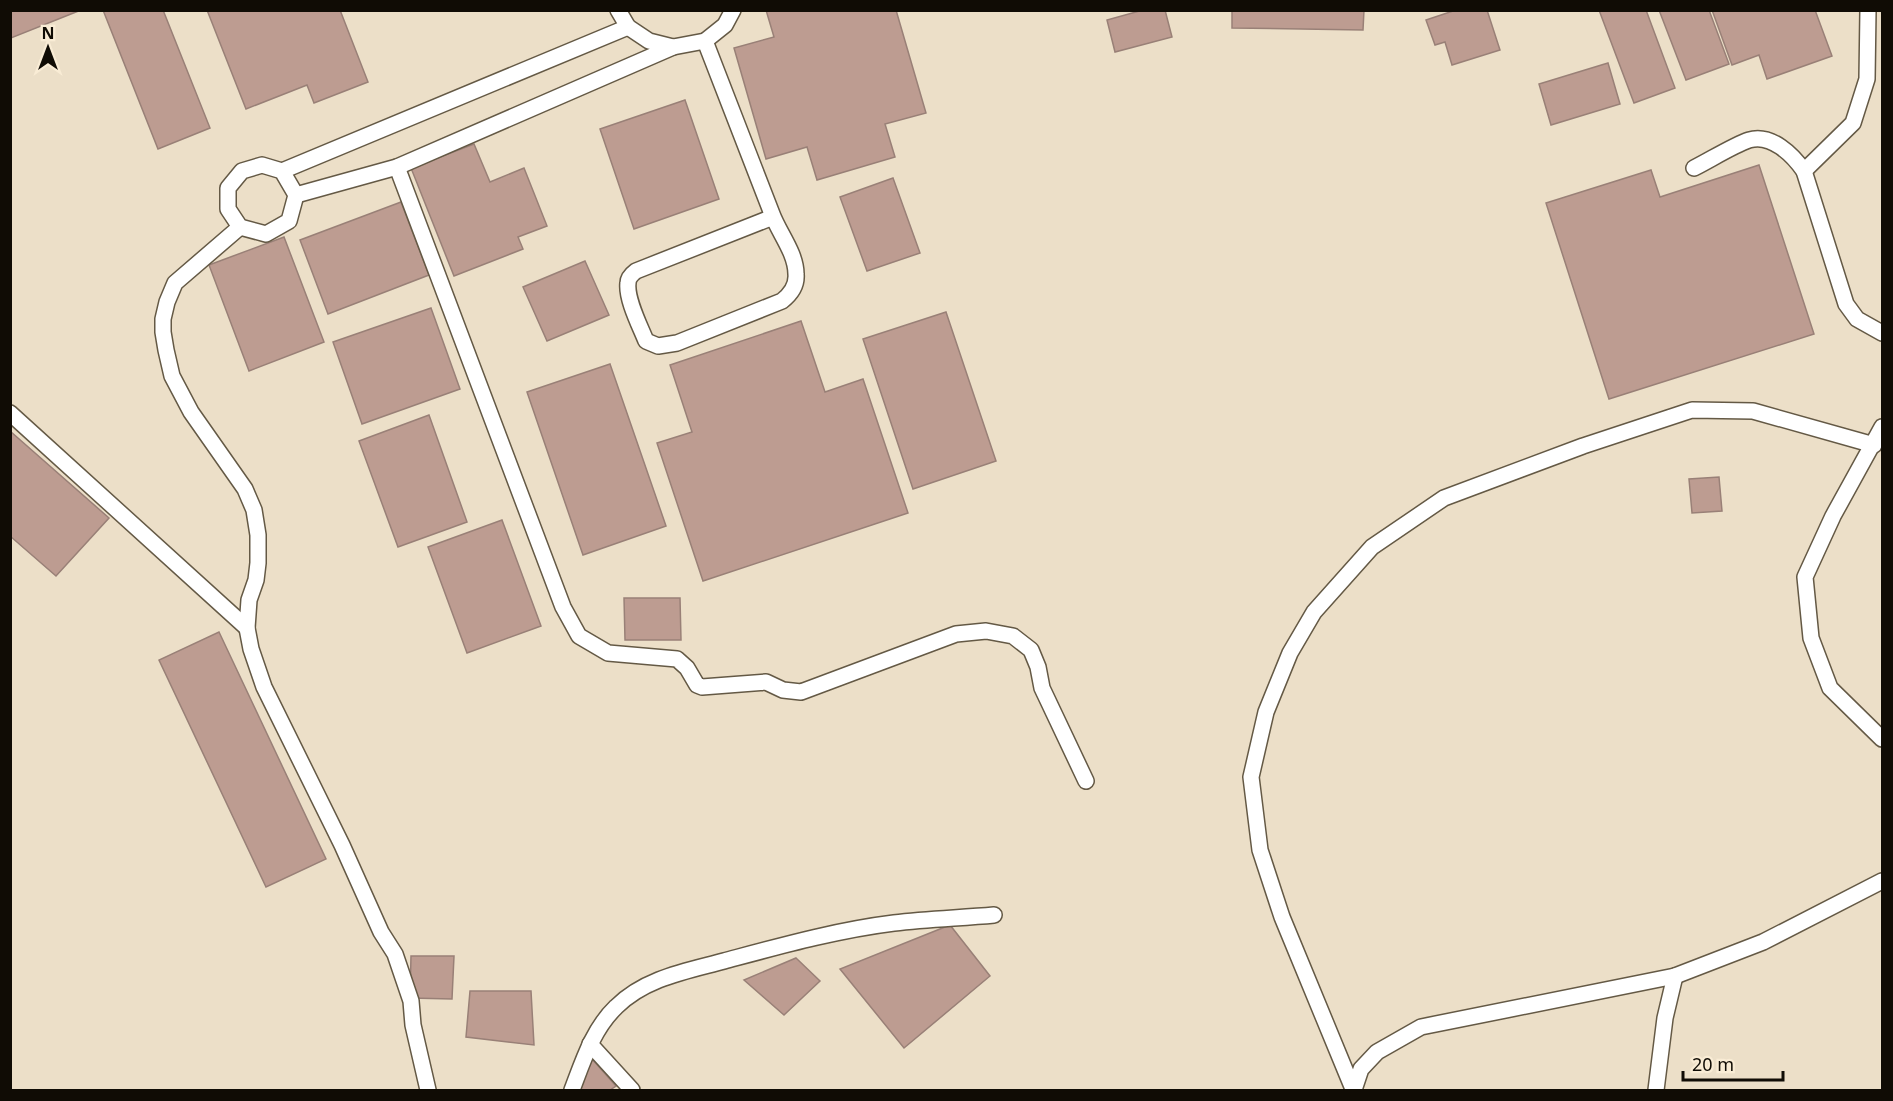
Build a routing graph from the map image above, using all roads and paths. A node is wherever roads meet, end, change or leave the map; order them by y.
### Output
1 (618, 10) edge
2 (734, 10) edge
3 (1868, 10) edge
4 (628, 27) junction
5 (705, 40) junction
6 (673, 47) junction
7 (397, 167) junction
8 (1694, 168) dead end
9 (282, 171) junction
10 (1804, 171) junction
11 (296, 195) junction
12 (773, 217) junction
13 (240, 227) junction
14 (1882, 333) edge
15 (10, 413) edge
16 (1882, 427) edge
17 (1874, 445) junction
18 (246, 628) junction
19 (1882, 739) edge
20 (1086, 781) dead end
21 (1882, 881) edge
22 (994, 915) dead end
23 (1675, 976) junction
24 (590, 1044) junction
25 (428, 1090) edge
26 (572, 1090) edge
27 (632, 1090) edge
28 (1353, 1090) edge
29 (1656, 1090) edge

1 - 4 lane
2 - 5 lane
3 - 10 lane
4 - 6 lane
4 - 9 lane
5 - 6 lane
5 - 12 lane
6 - 7 lane
7 - 11 lane
7 - 20 lane
8 - 10 lane
9 - 11 lane
9 - 13 lane
10 - 14 lane
11 - 13 lane
12 - 12 lane
13 - 18 lane
15 - 18 lane
16 - 17 lane
17 - 19 lane
17 - 28 lane
18 - 25 lane
21 - 23 lane
22 - 24 lane
23 - 28 lane
23 - 29 lane
24 - 26 lane
24 - 27 lane

